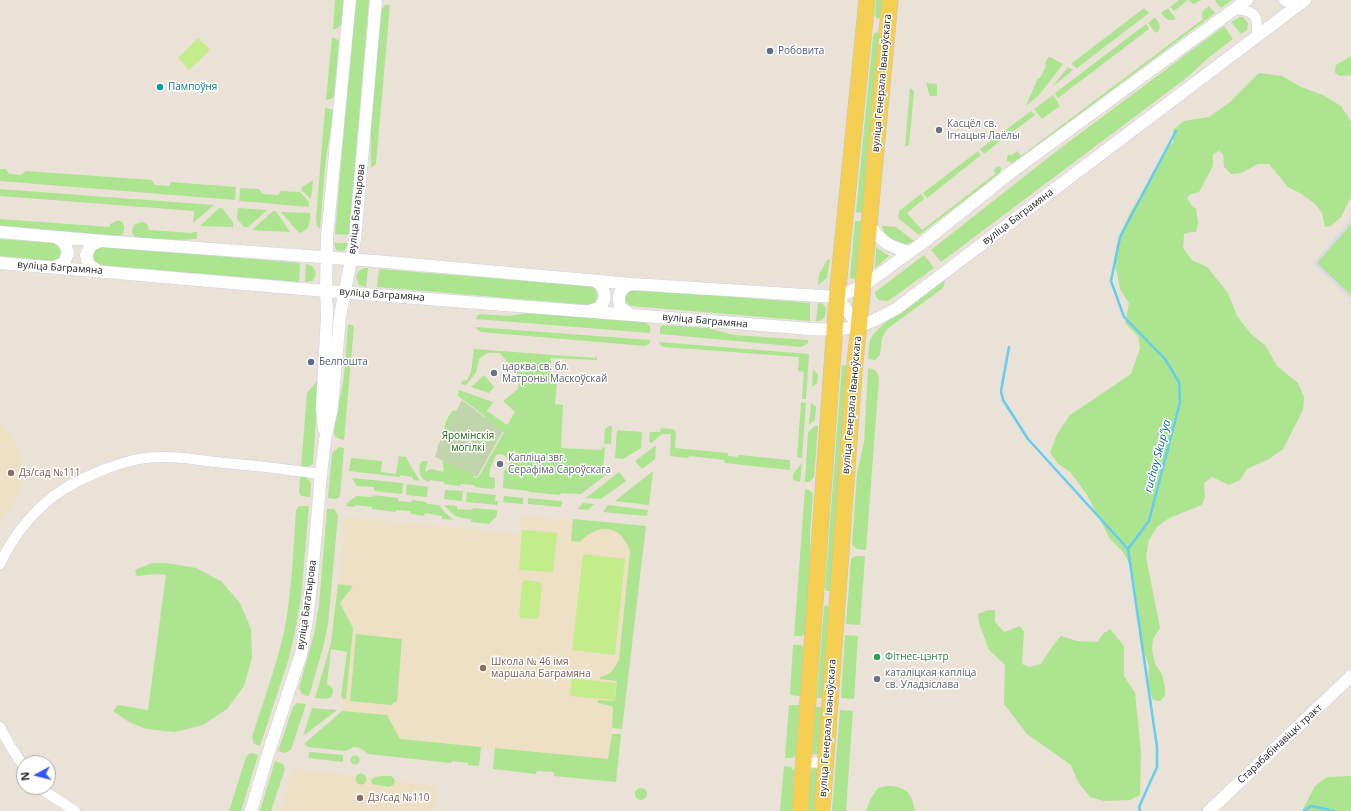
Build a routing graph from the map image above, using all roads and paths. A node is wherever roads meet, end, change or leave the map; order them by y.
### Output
1 (350, 0) edge
2 (376, 0) edge
3 (1247, 0) edge
4 (1284, 0) edge
5 (1303, 2) edge
6 (866, 6) edge
7 (889, 7) edge
8 (1236, 8) junction
9 (863, 36) junction
10 (1257, 36) junction
11 (886, 39) junction
12 (869, 225) junction
13 (0, 232) edge
14 (55, 237) junction
15 (102, 241) junction
16 (909, 252) junction
17 (326, 257) junction
18 (351, 259) junction
19 (0, 263) edge
20 (54, 268) junction
21 (98, 271) junction
22 (589, 280) junction
23 (632, 284) junction
24 (863, 286) junction
25 (326, 291) junction
26 (345, 292) junction
27 (837, 297) junction
28 (588, 311) junction
29 (630, 314) junction
30 (859, 326) junction
31 (835, 330) junction
32 (325, 440) junction
33 (321, 474) junction
34 (0, 564) edge
35 (816, 585) junction
36 (839, 587) junction
37 (815, 608) junction
38 (838, 610) junction
39 (1351, 676) edge
40 (0, 727) edge
41 (16, 755) edge
42 (803, 762) junction
43 (826, 763) junction
44 (50, 795) edge
45 (76, 811) edge
46 (251, 811) edge
47 (800, 811) edge
48 (822, 811) edge
49 (1209, 811) edge

1 - 17 street, вуліца Багатырова
2 - 18 street, вуліца Багатырова
3 - 8 street
4 - 5 street
5 - 10 street, вуліца Баграмяна
6 - 7 main road
6 - 9 main road
7 - 11 main road, вуліца Генерала Іваноўскага
8 - 10 street
8 - 16 street
9 - 11 main road
9 - 27 main road
10 - 30 street, вуліца Баграмяна
11 - 12 main road, вуліца Генерала Іваноўскага
12 - 16 street
12 - 24 main road, вуліца Генерала Іваноўскага
13 - 14 street
14 - 15 street
14 - 20 street
15 - 17 street
15 - 21 street
16 - 24 street
17 - 18 street
17 - 25 street, вуліца Багатырова
18 - 22 street
18 - 26 street, вуліца Багатырова
19 - 20 street, вуліца Баграмяна
20 - 21 street, вуліца Баграмяна
21 - 25 street, вуліца Баграмяна
22 - 23 street
22 - 28 street
23 - 27 street
23 - 29 street
24 - 27 street
24 - 30 main road, вуліца Генерала Іваноўскага
25 - 26 street, вуліца Баграмяна
25 - 32 street, вуліца Багатырова
26 - 28 street, вуліца Баграмяна
26 - 32 street, вуліца Багатырова
27 - 30 street
27 - 31 main road
28 - 29 street, вуліца Баграмяна
29 - 31 street, вуліца Баграмяна
30 - 31 street, вуліца Баграмяна
30 - 36 main road, вуліца Генерала Іваноўскага
31 - 35 main road
32 - 33 street, вуліца Багатырова
33 - 34 street
33 - 46 street, вуліца Багатырова
35 - 36 main road
35 - 37 main road
36 - 38 main road, вуліца Генерала Іваноўскага
37 - 38 main road
37 - 42 main road
38 - 43 main road, вуліца Генерала Іваноўскага
39 - 49 street, Старабабінавіцкі тракт
40 - 41 street
42 - 43 street
42 - 47 main road
43 - 48 main road, вуліца Генерала Іваноўскага
44 - 45 street

